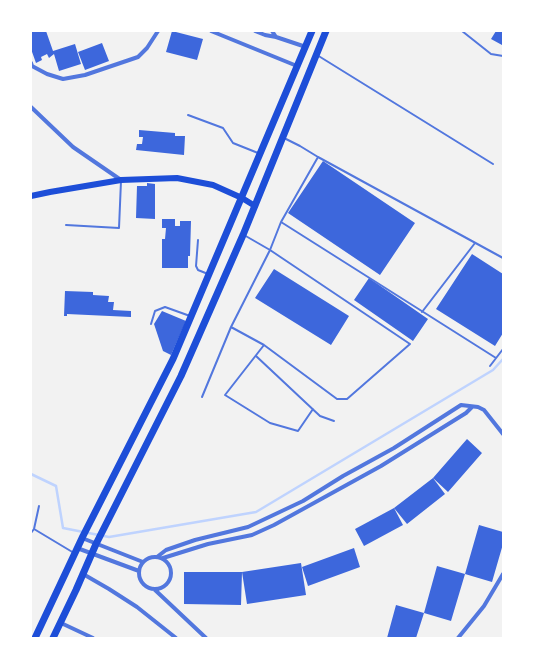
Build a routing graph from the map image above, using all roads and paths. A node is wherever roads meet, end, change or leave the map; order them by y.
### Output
1 (158, 31) edge
2 (211, 31) edge
3 (255, 31) edge
4 (272, 31) edge
5 (312, 31) edge
6 (326, 31) edge
7 (462, 31) edge
8 (276, 37) junction
9 (306, 47) junction
10 (316, 54) junction
11 (503, 56) edge
12 (31, 63) edge
13 (298, 66) junction
14 (31, 107) edge
15 (188, 115) dead end
16 (283, 138) junction
17 (259, 153) junction
18 (318, 157) junction
19 (493, 164) dead end
20 (121, 180) junction
21 (31, 196) edge
22 (242, 198) junction
23 (255, 206) junction
24 (281, 222) junction
25 (66, 225) dead end
26 (243, 235) junction
27 (198, 240) dead end
28 (475, 242) junction
29 (270, 250) junction
30 (503, 258) edge
31 (209, 275) junction
32 (422, 312) junction
33 (191, 316) junction
34 (151, 324) dead end
35 (231, 327) junction
36 (264, 345) junction
37 (503, 349) edge
38 (256, 356) junction
39 (496, 358) junction
40 (490, 366) dead end
41 (202, 396) dead end
42 (472, 407) junction
43 (313, 409) junction
44 (334, 421) dead end
45 (503, 434) edge
46 (386, 452) junction
47 (392, 460) junction
48 (39, 506) dead end
49 (34, 529) junction
50 (31, 532) edge
51 (82, 537) junction
52 (97, 542) junction
53 (76, 551) junction
54 (92, 554) junction
55 (157, 557) junction
56 (163, 558) junction
57 (143, 562) junction
58 (139, 571) junction
59 (83, 574) junction
60 (503, 574) edge
61 (154, 589) junction
62 (61, 624) junction
63 (35, 638) edge
64 (53, 638) edge
65 (93, 638) edge
66 (176, 638) edge
67 (206, 638) edge
68 (458, 638) edge

1 - 12 street
2 - 13 street
3 - 8 street
4 - 8 street
5 - 9 main road
6 - 10 main road
7 - 11 lane
8 - 9 street
9 - 13 main road
10 - 16 main road
10 - 19 lane
13 - 17 main road
14 - 20 street
15 - 17 lane
16 - 18 lane
16 - 23 main road
17 - 22 main road
18 - 24 lane
18 - 28 lane
20 - 21 main road
20 - 22 main road
20 - 25 lane
22 - 23 main road
22 - 31 main road
23 - 26 main road
24 - 29 lane
24 - 32 lane
26 - 29 lane
26 - 52 main road
27 - 31 lane
28 - 30 lane
28 - 32 lane
29 - 35 lane
29 - 36 lane
31 - 33 main road
32 - 39 lane
33 - 34 lane
33 - 51 main road
35 - 36 lane
35 - 41 lane
36 - 38 lane
37 - 39 lane
38 - 43 lane
38 - 43 lane
39 - 40 lane
42 - 45 street
42 - 46 street
42 - 47 street
43 - 44 lane
46 - 47 street
46 - 55 street
47 - 56 street
48 - 49 lane
49 - 50 lane
49 - 53 lane
51 - 52 street
51 - 53 main road
52 - 54 main road
52 - 57 street
53 - 54 street
53 - 63 main road
54 - 58 street
54 - 59 main road
55 - 56 street
55 - 57 street
56 - 61 street
57 - 58 street
58 - 61 street
59 - 62 main road
59 - 66 street
60 - 68 street
61 - 67 street
62 - 64 main road
62 - 65 street

